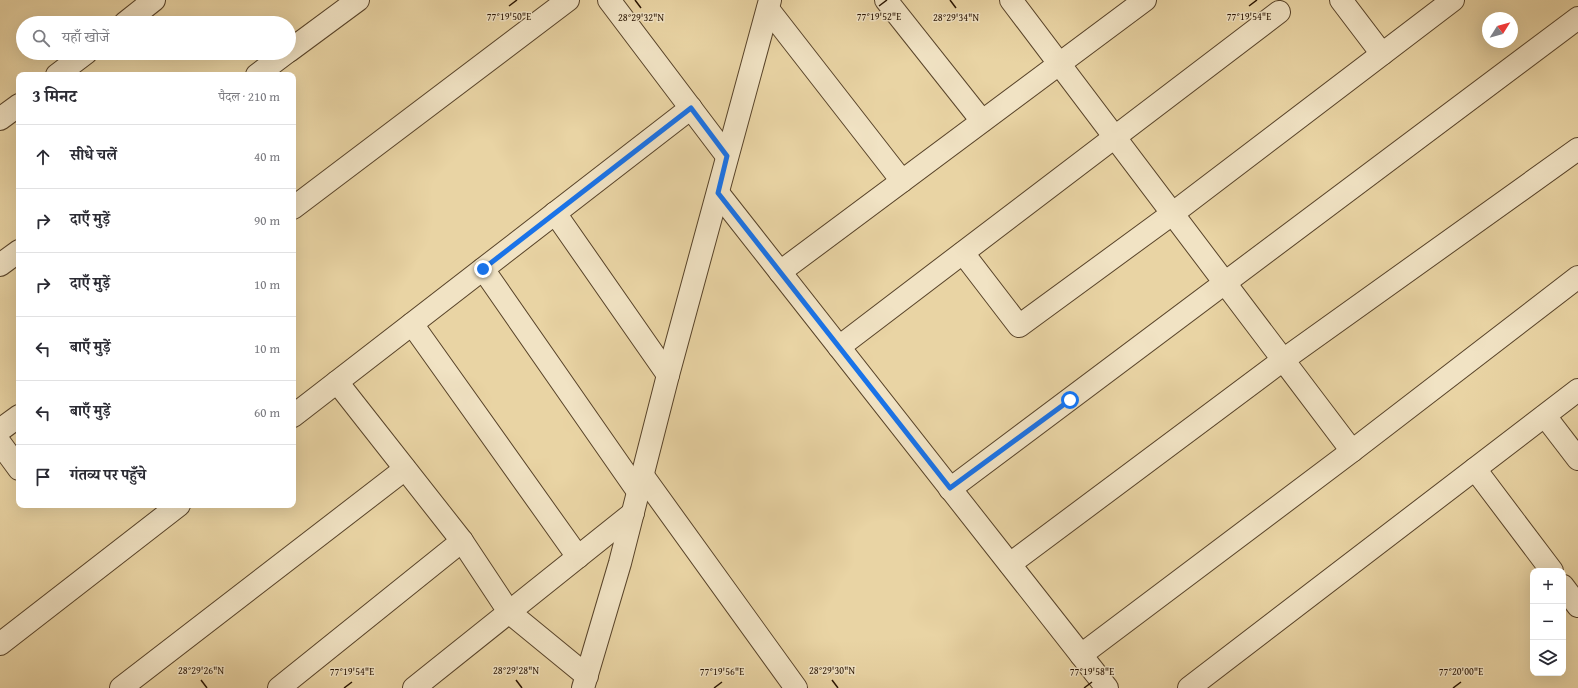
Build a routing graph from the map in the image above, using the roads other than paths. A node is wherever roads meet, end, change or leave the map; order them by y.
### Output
1 (154, 0) edge
2 (358, 0) edge
3 (568, 0) edge
4 (609, 0) edge
5 (886, 0) edge
6 (1012, 0) edge
7 (1145, 0) edge
8 (1341, 0) edge
9 (1453, 0) edge
10 (769, 5) edge
11 (1279, 12) dead end
12 (134, 16) edge
13 (1578, 18) edge
14 (296, 46) edge
15 (1382, 54) junction
16 (77, 60) edge
17 (277, 60) edge
18 (1059, 64) junction
19 (61, 72) edge
20 (261, 72) edge
21 (16, 106) edge
22 (691, 108) junction
23 (0, 119) edge
24 (982, 121) junction
25 (1115, 138) junction
26 (1578, 149) edge
27 (727, 156) junction
28 (902, 181) junction
29 (718, 193) junction
30 (296, 206) edge
31 (554, 213) junction
32 (1172, 214) junction
33 (16, 253) edge
34 (963, 253) junction
35 (0, 265) edge
36 (483, 269) junction
37 (780, 272) junction
38 (1578, 278) edge
39 (1225, 284) junction
40 (412, 324) junction
41 (839, 347) junction
42 (1283, 360) junction
43 (668, 375) junction
44 (337, 382) junction
45 (1578, 390) edge
46 (296, 414) edge
47 (1545, 416) junction
48 (16, 418) edge
49 (0, 430) edge
50 (0, 442) edge
51 (1352, 452) junction
52 (1578, 459) edge
53 (16, 465) edge
54 (405, 469) junction
55 (1475, 469) junction
56 (950, 488) junction
57 (638, 494) junction
58 (175, 508) edge
59 (462, 541) junction
60 (578, 557) junction
61 (1010, 564) junction
62 (1550, 568) edge
63 (1566, 590) edge
64 (1578, 606) edge
65 (509, 612) junction
66 (0, 644) edge
67 (1081, 655) junction
68 (585, 682) edge
69 (121, 688) edge
70 (279, 688) edge
71 (414, 688) edge
72 (796, 688) edge
73 (1107, 688) edge
74 (1189, 688) edge

1 - 12 street
2 - 14 street
3 - 30 street
4 - 22 street
5 - 24 street
6 - 18 street
7 - 18 street
8 - 15 street
9 - 15 street
10 - 27 street
10 - 28 street
11 - 25 street
13 - 39 street
15 - 32 street
16 - 19 street
17 - 20 street
18 - 24 street
18 - 25 street
21 - 23 street
22 - 27 street
22 - 31 street
24 - 28 street
25 - 32 street
25 - 34 street
26 - 42 street
27 - 29 street
28 - 37 street
29 - 37 street
29 - 43 street
31 - 36 street
31 - 43 street
32 - 34 street
32 - 39 street
33 - 35 street
34 - 41 street
36 - 40 street
36 - 57 street
37 - 41 street
38 - 51 street
39 - 42 street
39 - 56 street
40 - 44 street
40 - 60 street
41 - 56 street
42 - 51 street
42 - 61 street
43 - 57 street
44 - 46 street
44 - 54 street
45 - 47 street
47 - 52 street
47 - 55 street
48 - 49 street
50 - 53 street
51 - 67 street
54 - 59 street
54 - 69 street
55 - 62 street
55 - 74 street
56 - 61 street
57 - 60 street
57 - 68 street
57 - 72 street
58 - 66 street
59 - 65 street
59 - 70 street
60 - 65 street
61 - 67 street
63 - 64 street
65 - 68 street
65 - 71 street
67 - 73 street

